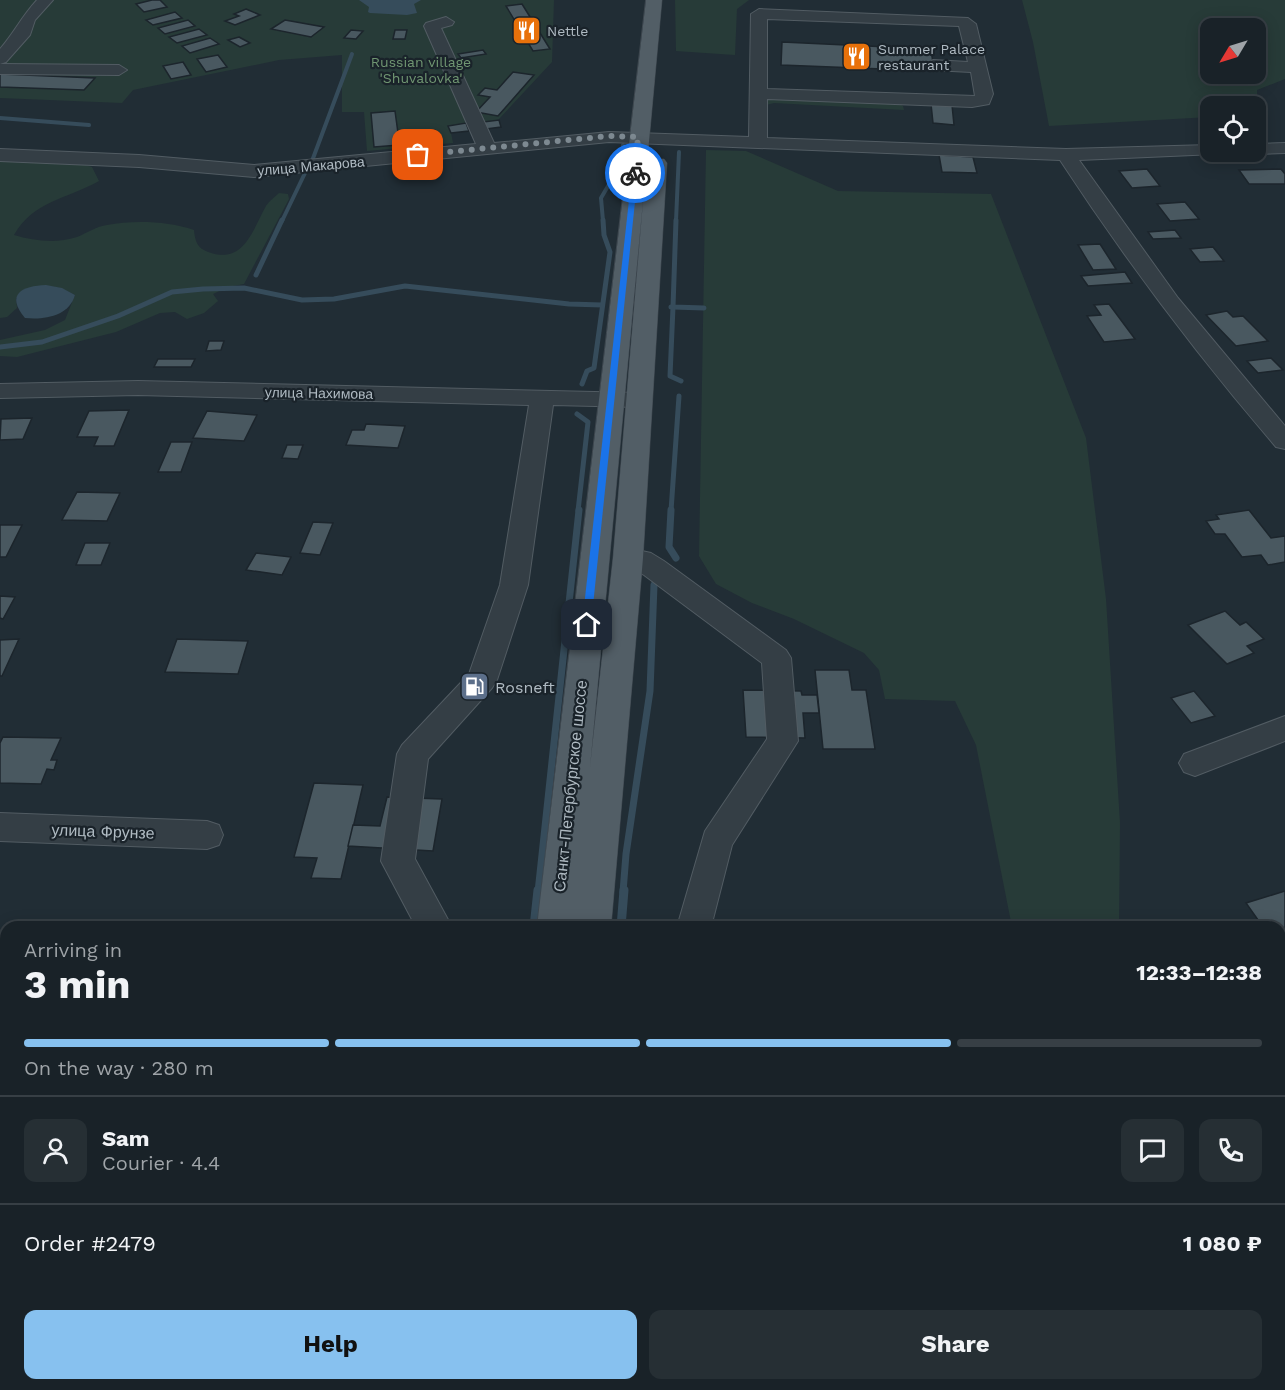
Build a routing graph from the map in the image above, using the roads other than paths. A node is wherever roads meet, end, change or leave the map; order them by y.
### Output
1 (45, 0) edge
2 (654, 0) edge
3 (666, 0) edge
4 (446, 22) dead end
5 (0, 59) edge
6 (933, 65) dead end
7 (978, 67) junction
8 (0, 69) edge
9 (119, 70) dead end
10 (760, 94) junction
11 (654, 128) junction
12 (758, 142) junction
13 (487, 148) junction
14 (1285, 148) edge
15 (1266, 149) edge
16 (1200, 150) edge
17 (1056, 154) junction
18 (0, 155) edge
19 (0, 391) edge
20 (543, 398) junction
21 (624, 399) junction
22 (1285, 441) edge
23 (628, 558) junction
24 (1285, 728) edge
25 (1194, 763) dead end
26 (0, 827) edge
27 (207, 835) dead end
28 (432, 921) edge
29 (557, 921) edge
30 (593, 921) edge
31 (696, 921) edge

1 - 5 street
2 - 11 main road, Санкт-Петербургское шоссе
3 - 11 main road, Санкт-Петербургское шоссе
4 - 13 street
6 - 7 street
7 - 10 street
7 - 10 street
8 - 9 street
10 - 12 street
11 - 12 street, улица Макарова
11 - 13 street, улица Макарова
11 - 21 main road, Санкт-Петербургское шоссе
12 - 17 street, улица Макарова
13 - 18 street, улица Макарова
14 - 15 street
16 - 17 street, улица Макарова
17 - 22 street
19 - 20 street, улица Нахимова
20 - 21 street, улица Нахимова
20 - 28 street
21 - 23 main road, Санкт-Петербургское шоссе
21 - 29 main road, Санкт-Петербургское шоссе
23 - 30 main road, Санкт-Петербургское шоссе
23 - 31 street
24 - 25 street
26 - 27 street, улица Фрунзе

